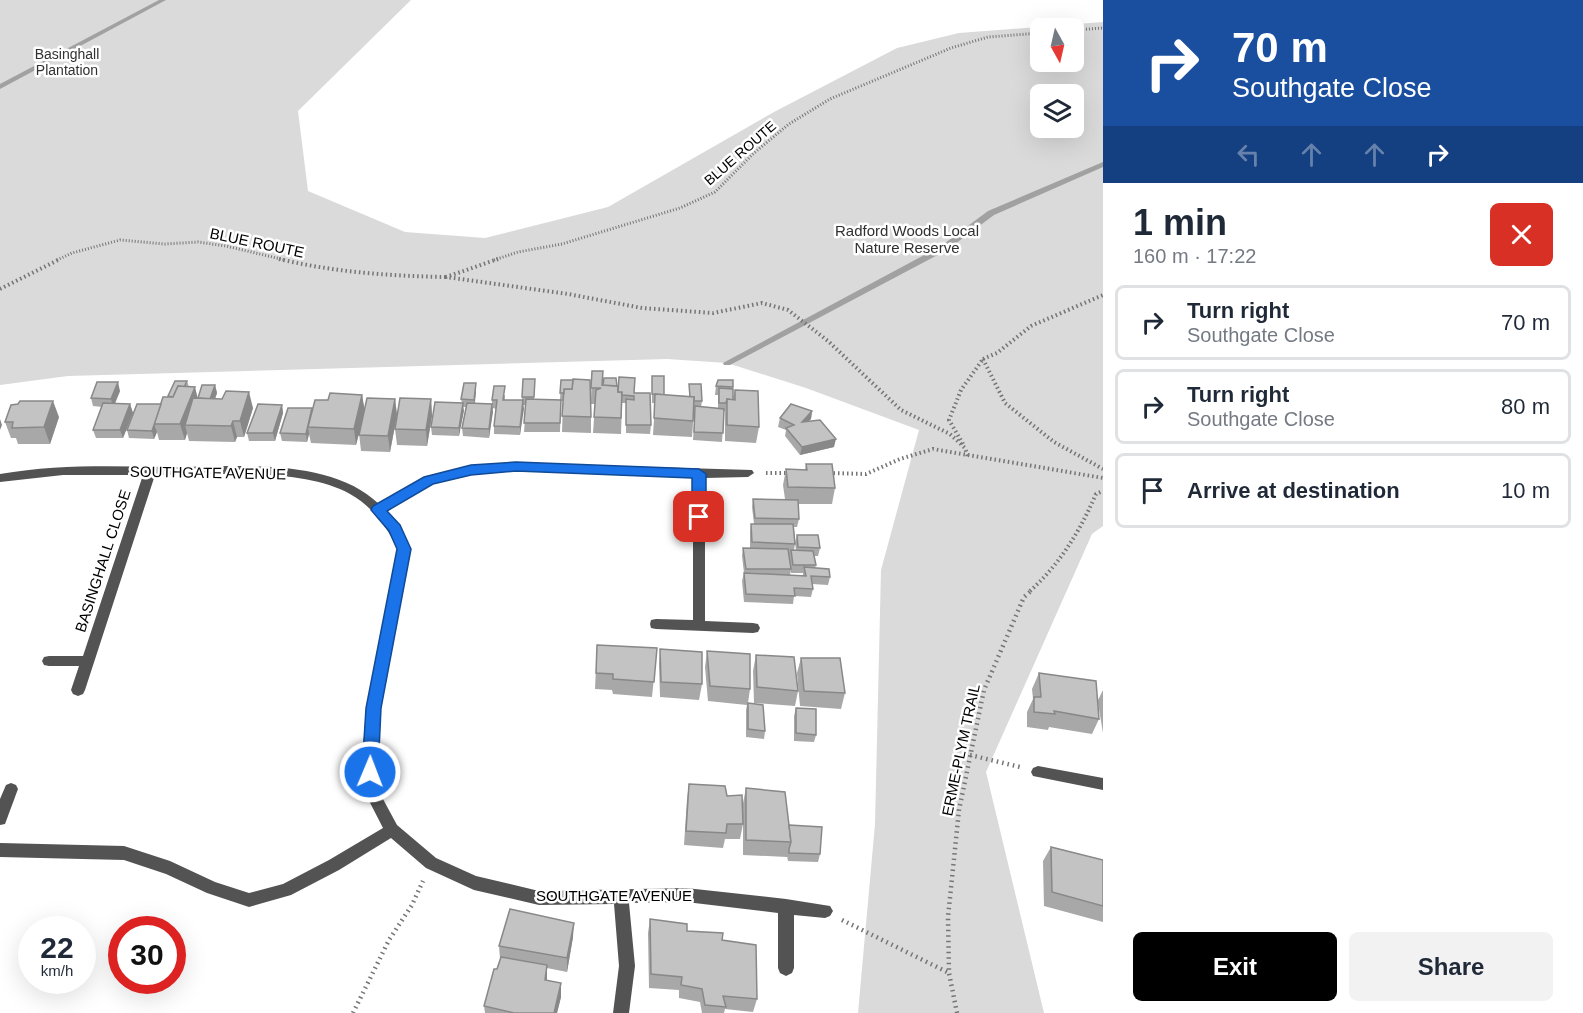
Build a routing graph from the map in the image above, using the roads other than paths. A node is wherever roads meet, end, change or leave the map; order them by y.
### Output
1 (150, 471) junction
2 (748, 473) road end
3 (699, 474) junction
4 (0, 478) edge
5 (378, 510) junction
6 (656, 624) dead end
7 (699, 626) junction
8 (753, 628) dead end
9 (49, 661) dead end
10 (88, 662) junction
11 (78, 690) dead end
12 (1038, 772) road end
13 (1103, 784) edge
14 (11, 789) dead end
15 (0, 819) edge
16 (392, 830) junction
17 (0, 850) edge
18 (621, 896) junction
19 (786, 906) junction
20 (825, 911) road end
21 (786, 968) dead end
22 (621, 1013) edge

1 - 4 street, SOUTHGATE AVENUE
1 - 5 street, SOUTHGATE AVENUE
1 - 10 street, BASINGHALL CLOSE
2 - 3 street
3 - 5 street
3 - 7 street
5 - 16 street, SOUTHGATE AVENUE
6 - 7 street
7 - 8 street
9 - 10 street
10 - 11 street, BASINGHALL CLOSE
12 - 13 street
14 - 15 street
16 - 17 street
16 - 18 street, SOUTHGATE AVENUE
18 - 19 street, SOUTHGATE AVENUE
18 - 22 street
19 - 20 street, SOUTHGATE AVENUE
19 - 21 street

